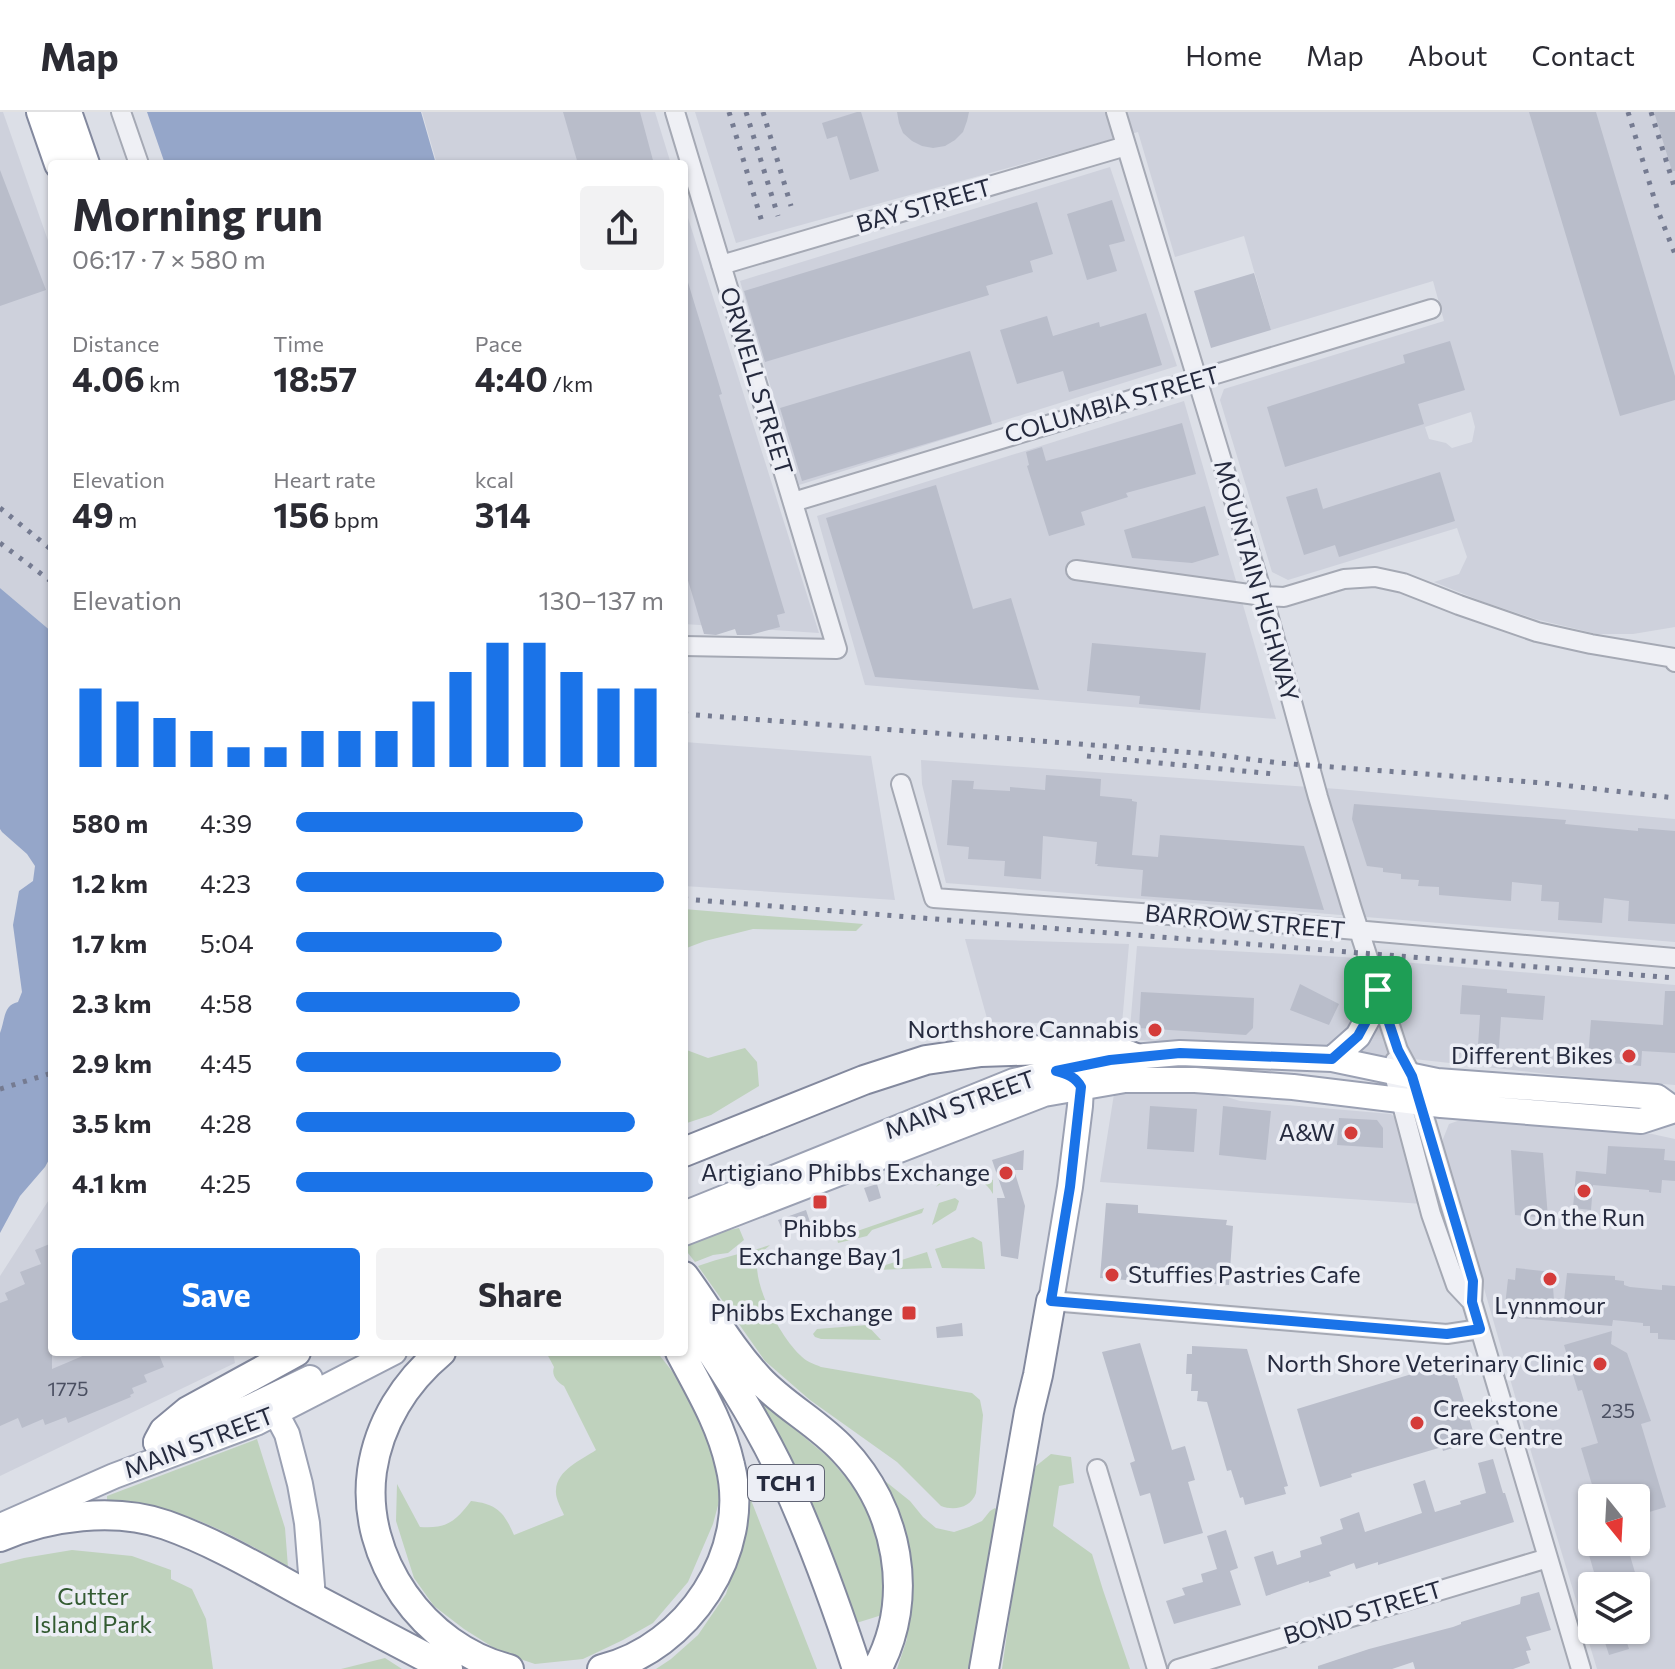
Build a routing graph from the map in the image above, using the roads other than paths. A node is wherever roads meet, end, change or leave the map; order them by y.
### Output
1 (41, 112) edge
2 (67, 112) edge
3 (121, 112) edge
4 (675, 112) edge
5 (1116, 112) edge
6 (1126, 146) junction
7 (58, 160) edge
8 (84, 160) edge
9 (138, 160) edge
10 (721, 265) junction
11 (1431, 309) dead end
12 (1197, 381) junction
13 (793, 502) junction
14 (1076, 570) dead end
15 (1263, 596) junction
16 (688, 646) edge
17 (1674, 660) edge
18 (901, 784) dead end
19 (1359, 931) junction
20 (1675, 958) edge
21 (1378, 990) junction
22 (1133, 1057) junction
23 (1332, 1059) junction
24 (1401, 1066) junction
25 (1056, 1071) junction
26 (1081, 1087) junction
27 (1411, 1102) junction
28 (1675, 1110) edge
29 (688, 1150) edge
30 (688, 1212) edge
31 (688, 1231) edge
32 (689, 1294) edge
33 (1051, 1301) junction
34 (1480, 1329) junction
35 (688, 1353) edge
36 (289, 1356) edge
37 (353, 1356) edge
38 (385, 1356) edge
39 (436, 1356) edge
40 (682, 1356) edge
41 (272, 1406) junction
42 (158, 1442) junction
43 (1097, 1469) dead end
44 (0, 1511) edge
45 (0, 1526) edge
46 (0, 1537) edge
47 (1548, 1558) junction
48 (313, 1598) junction
49 (882, 1656) edge
50 (448, 1669) edge
51 (509, 1669) edge
52 (602, 1669) edge
53 (836, 1669) edge
54 (857, 1669) edge
55 (984, 1669) edge
56 (1157, 1669) edge
57 (1178, 1669) edge
58 (1581, 1669) edge

1 - 7 highway
2 - 8 highway
3 - 9 street
4 - 10 street, ORWELL STREET
5 - 6 street, MOUNTAIN HIGHWAY
6 - 10 street, BAY STREET
6 - 12 street, MOUNTAIN HIGHWAY
10 - 13 street, ORWELL STREET
11 - 12 street, COLUMBIA STREET
12 - 13 street, COLUMBIA STREET
12 - 15 street, MOUNTAIN HIGHWAY
13 - 16 street, ORWELL STREET
14 - 15 street
15 - 17 street
15 - 19 street, MOUNTAIN HIGHWAY
18 - 19 street, BARROW STREET
19 - 20 street, BARROW STREET
19 - 21 street, MOUNTAIN HIGHWAY
21 - 23 main road
21 - 24 street, MOUNTAIN HIGHWAY
22 - 23 main road, MAIN STREET
22 - 25 main road, MAIN STREET
22 - 29 highway
23 - 24 main road, MAIN STREET
24 - 27 street, MOUNTAIN HIGHWAY
24 - 28 main road, MAIN STREET
25 - 26 main road
25 - 30 main road, MAIN STREET
26 - 27 main road, MAIN STREET
26 - 31 main road, MAIN STREET
26 - 33 main road
27 - 28 main road, MAIN STREET
27 - 34 street, MOUNTAIN HIGHWAY
32 - 49 highway
32 - 54 highway, TCH 1
33 - 34 street
33 - 55 highway
34 - 47 street, MOUNTAIN HIGHWAY
35 - 53 highway, TCH 1
36 - 42 highway
37 - 41 main road, MAIN STREET
38 - 41 main road, MAIN STREET
39 - 51 highway
40 - 52 highway
41 - 42 main road, MAIN STREET
41 - 45 main road, MAIN STREET
41 - 48 main road
42 - 44 main road, MAIN STREET
43 - 56 street
46 - 48 highway
47 - 57 street, BOND STREET
47 - 58 street, MOUNTAIN HIGHWAY
48 - 50 highway

